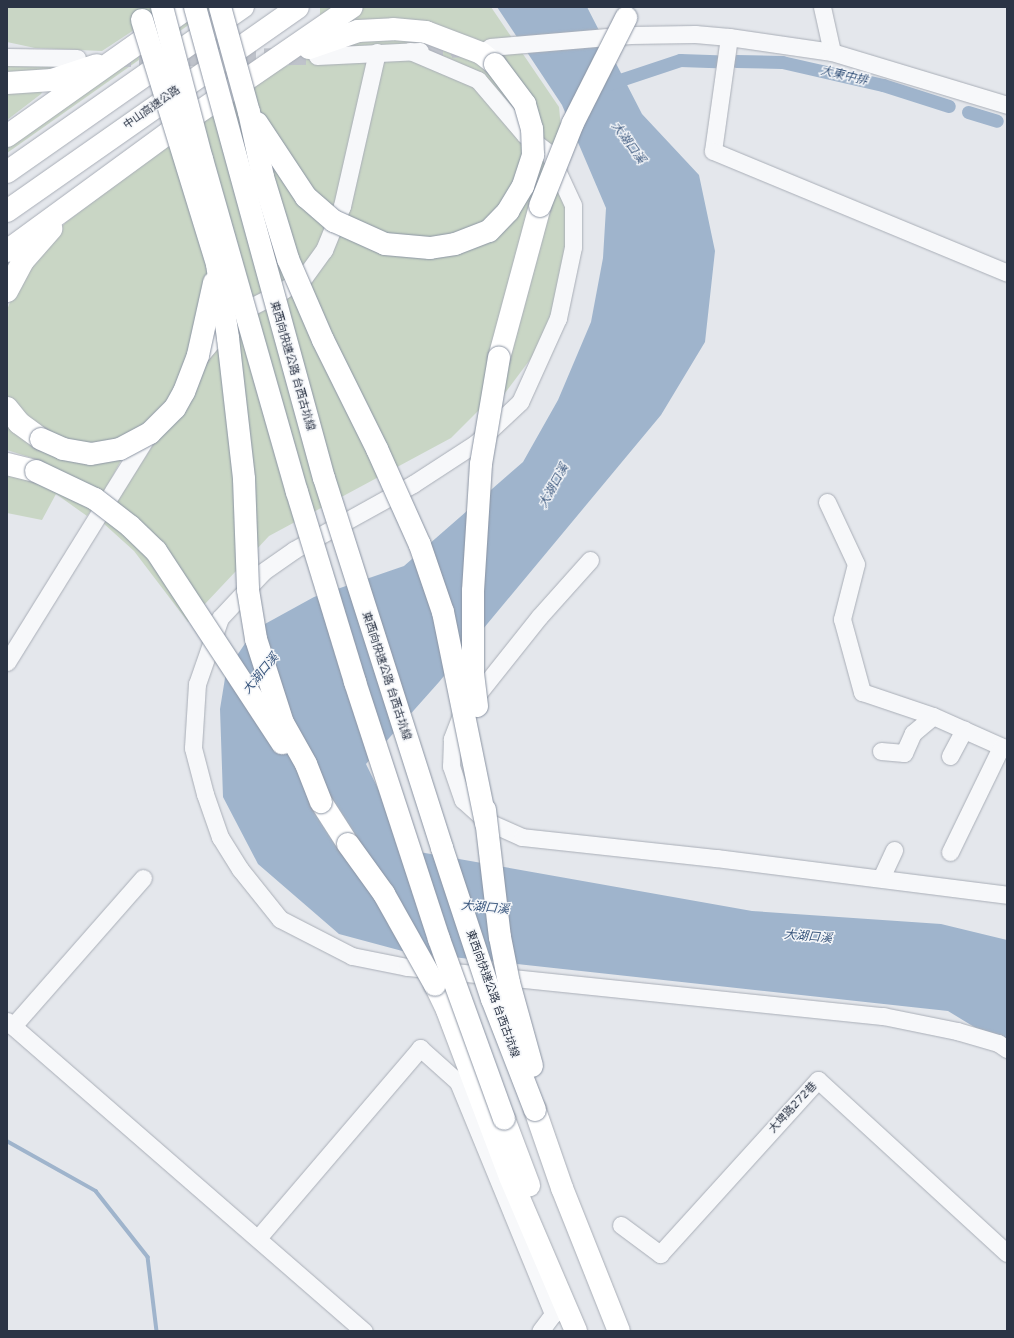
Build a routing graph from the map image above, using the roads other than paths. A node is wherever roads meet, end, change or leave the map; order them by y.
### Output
1 (162, 7) edge
2 (189, 7) edge
3 (195, 7) edge
4 (220, 7) edge
5 (243, 7) edge
6 (298, 7) edge
7 (352, 7) edge
8 (631, 7) edge
9 (822, 7) edge
10 (139, 11) edge
11 (729, 37) junction
12 (140, 42) junction
13 (377, 52) junction
14 (495, 52) junction
15 (832, 52) junction
16 (317, 56) tunnel mouth
17 (7, 57) edge
18 (77, 58) dead end
19 (266, 67) junction
20 (7, 83) edge
21 (1007, 105) edge
22 (249, 112) junction
23 (167, 134) junction
24 (7, 136) edge
25 (7, 172) edge
26 (7, 211) edge
27 (7, 251) edge
28 (216, 264) junction
29 (1007, 273) edge
30 (7, 291) edge
31 (7, 408) edge
32 (7, 464) edge
33 (827, 502) dead end
34 (590, 560) dead end
35 (7, 662) edge
36 (934, 716) junction
37 (964, 730) junction
38 (1004, 748) edge
39 (881, 751) dead end
40 (950, 756) dead end
41 (321, 802) junction
42 (486, 824) junction
43 (894, 850) dead end
44 (950, 852) dead end
45 (143, 878) dead end
46 (881, 878) junction
47 (1007, 895) edge
48 (10, 1023) edge
49 (1007, 1049) edge
50 (539, 1109) junction
51 (621, 1225) dead end
52 (258, 1238) junction
53 (1007, 1253) edge
54 (364, 1331) edge
55 (540, 1331) edge
56 (576, 1331) edge
57 (585, 1331) edge
58 (618, 1331) edge
59 (622, 1331) edge

1 - 57 highway, bridge
2 - 12 highway
3 - 50 highway, 東西向快速公路 台西古坑線, bridge
4 - 22 highway, bridge
5 - 25 highway
6 - 26 highway, 中山高速公路
7 - 19 highway
8 - 42 highway, bridge
9 - 15 street
10 - 28 highway, bridge
11 - 14 street
11 - 15 street
11 - 29 street
12 - 20 highway
12 - 24 highway
13 - 16 street
13 - 35 street
13 - 49 street
14 - 19 highway
14 - 22 highway, bridge
15 - 21 street
17 - 18 street
19 - 23 highway
22 - 42 highway, bridge
23 - 27 highway
23 - 30 highway
28 - 31 highway, bridge
28 - 41 highway, bridge
32 - 41 highway, bridge
33 - 36 street
34 - 46 street
36 - 37 street
36 - 39 street
37 - 38 street
37 - 40 street
38 - 44 street
41 - 56 highway, bridge
42 - 50 highway, bridge
43 - 46 street
45 - 48 street
46 - 47 street
48 - 52 street
50 - 58 highway, 東西向快速公路 台西古坑線
50 - 59 highway
51 - 53 street, 大埤路272巷
52 - 54 street
52 - 55 street

